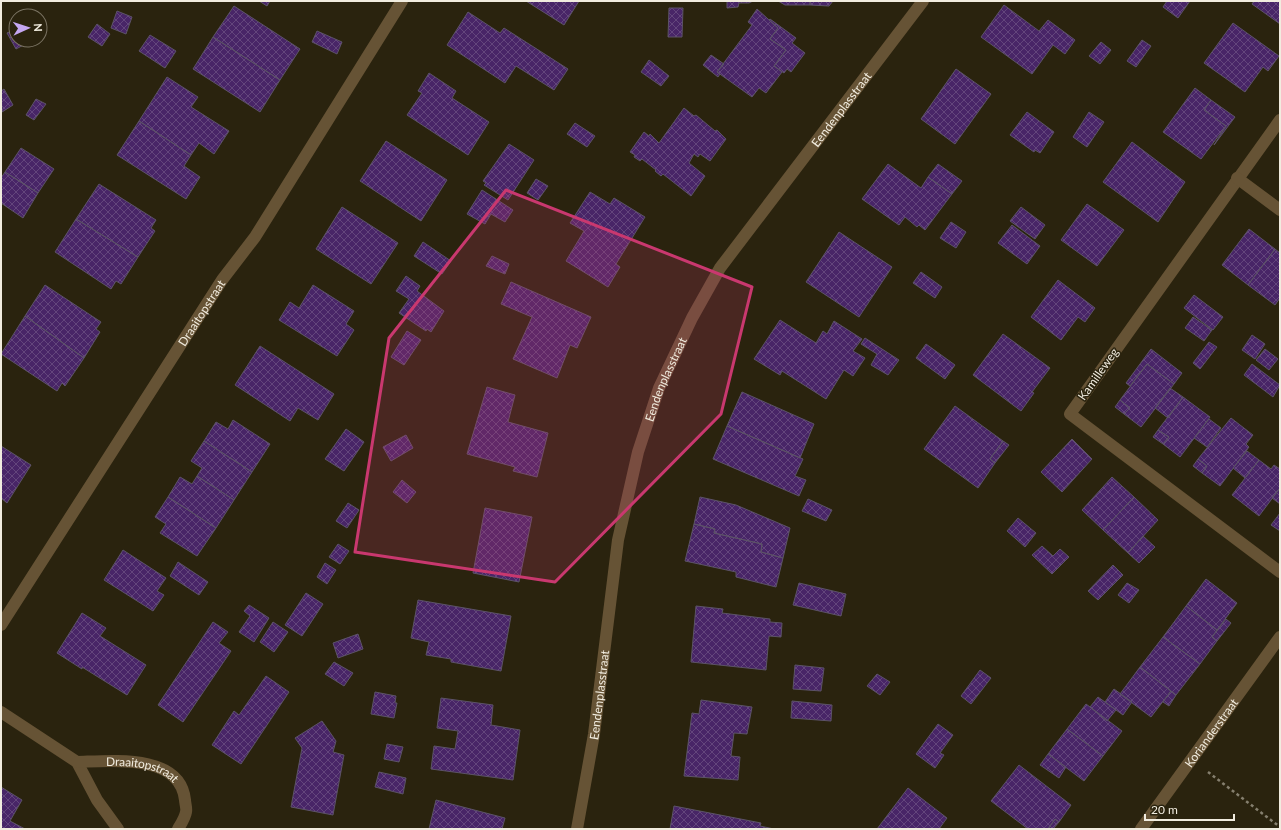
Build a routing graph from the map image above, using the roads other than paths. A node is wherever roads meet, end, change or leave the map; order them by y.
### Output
1 (402, 1) edge
2 (923, 1) edge
3 (1280, 120) edge
4 (1237, 178) junction
5 (1280, 210) edge
6 (1280, 572) edge
7 (1, 625) edge
8 (1280, 637) edge
9 (1, 712) edge
10 (77, 762) junction
11 (118, 829) edge
12 (178, 829) edge
13 (577, 829) edge
14 (1141, 829) edge

1 - 7 street, Draaitopstraat
2 - 13 street, Eendenplasstraat
3 - 4 street, Kamilleweg
4 - 5 street
4 - 6 street, Kamilleweg
8 - 14 street, Korianderstraat
9 - 10 street
10 - 11 street
10 - 12 street, Draaitopstraat

